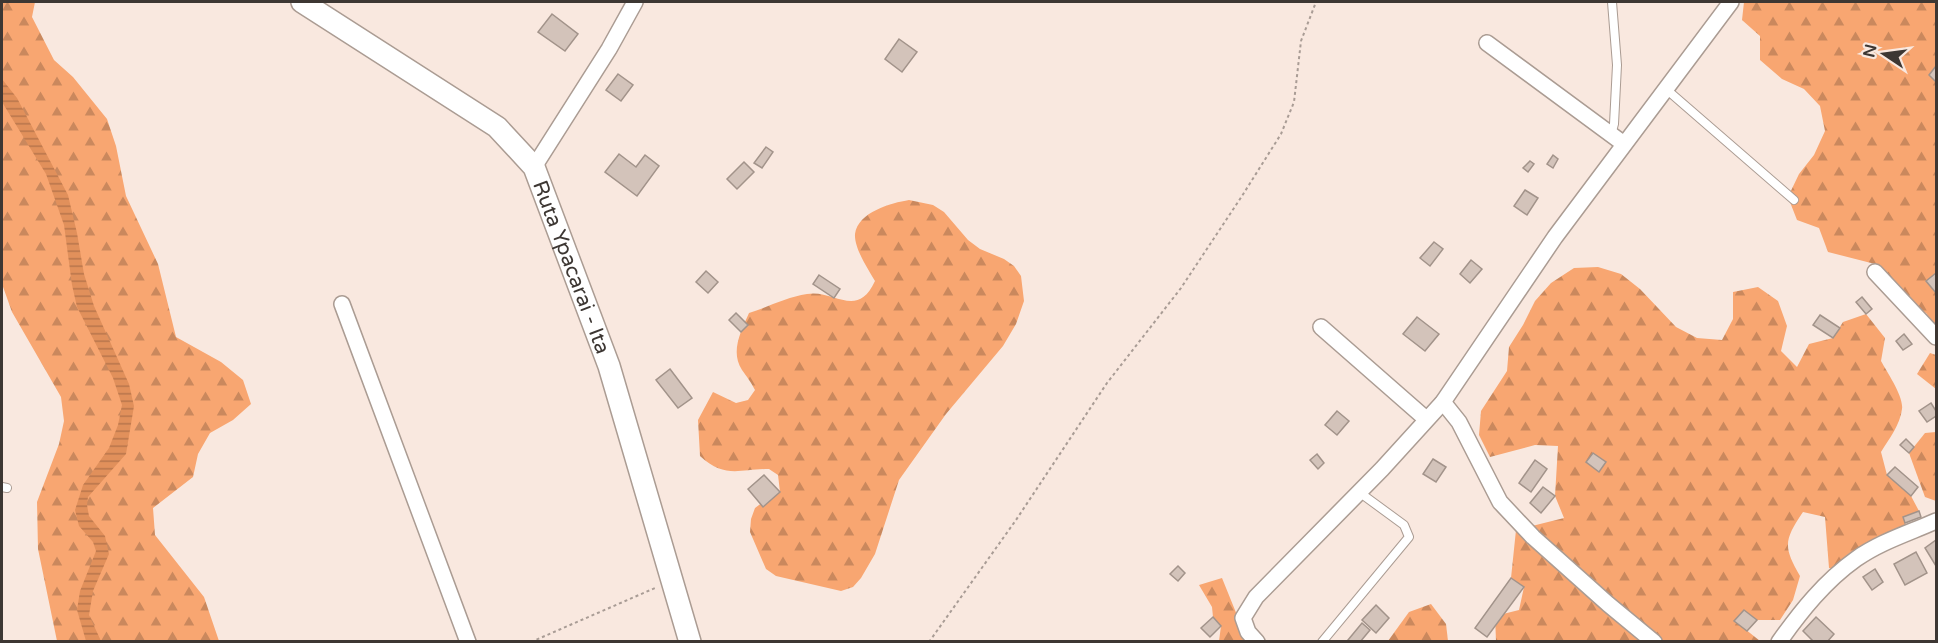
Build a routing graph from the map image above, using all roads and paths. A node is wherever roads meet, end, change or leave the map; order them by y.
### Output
1 (302, 2) edge
2 (635, 2) edge
3 (1316, 2) edge
4 (1612, 2) edge
5 (1726, 3) edge
6 (1486, 43) dead end
7 (1666, 89) junction
8 (1611, 135) junction
9 (1624, 144) junction
10 (534, 167) junction
11 (1794, 200) dead end
12 (1875, 272) dead end
13 (342, 304) dead end
14 (1322, 327) dead end
15 (1936, 337) edge
16 (1443, 402) junction
17 (1426, 419) junction
18 (1359, 492) junction
19 (1936, 521) edge
20 (672, 581) junction
21 (468, 642) edge
22 (531, 642) edge
23 (690, 642) edge
24 (929, 642) edge
25 (1257, 642) edge
26 (1323, 642) edge
27 (1654, 642) edge
28 (1779, 642) edge

1 - 10 street, Ruta Ypacarai - Ita
2 - 10 street
3 - 24 path
4 - 8 lane
5 - 7 street
6 - 8 street
7 - 9 street
7 - 11 lane
8 - 9 street
9 - 16 street
10 - 20 street, Ruta Ypacarai - Ita
12 - 15 street
13 - 21 street
14 - 17 street
16 - 17 street
16 - 27 street
17 - 18 street
18 - 25 street
18 - 26 lane
19 - 28 street
20 - 22 path
20 - 23 street, Ruta Ypacarai - Ita

